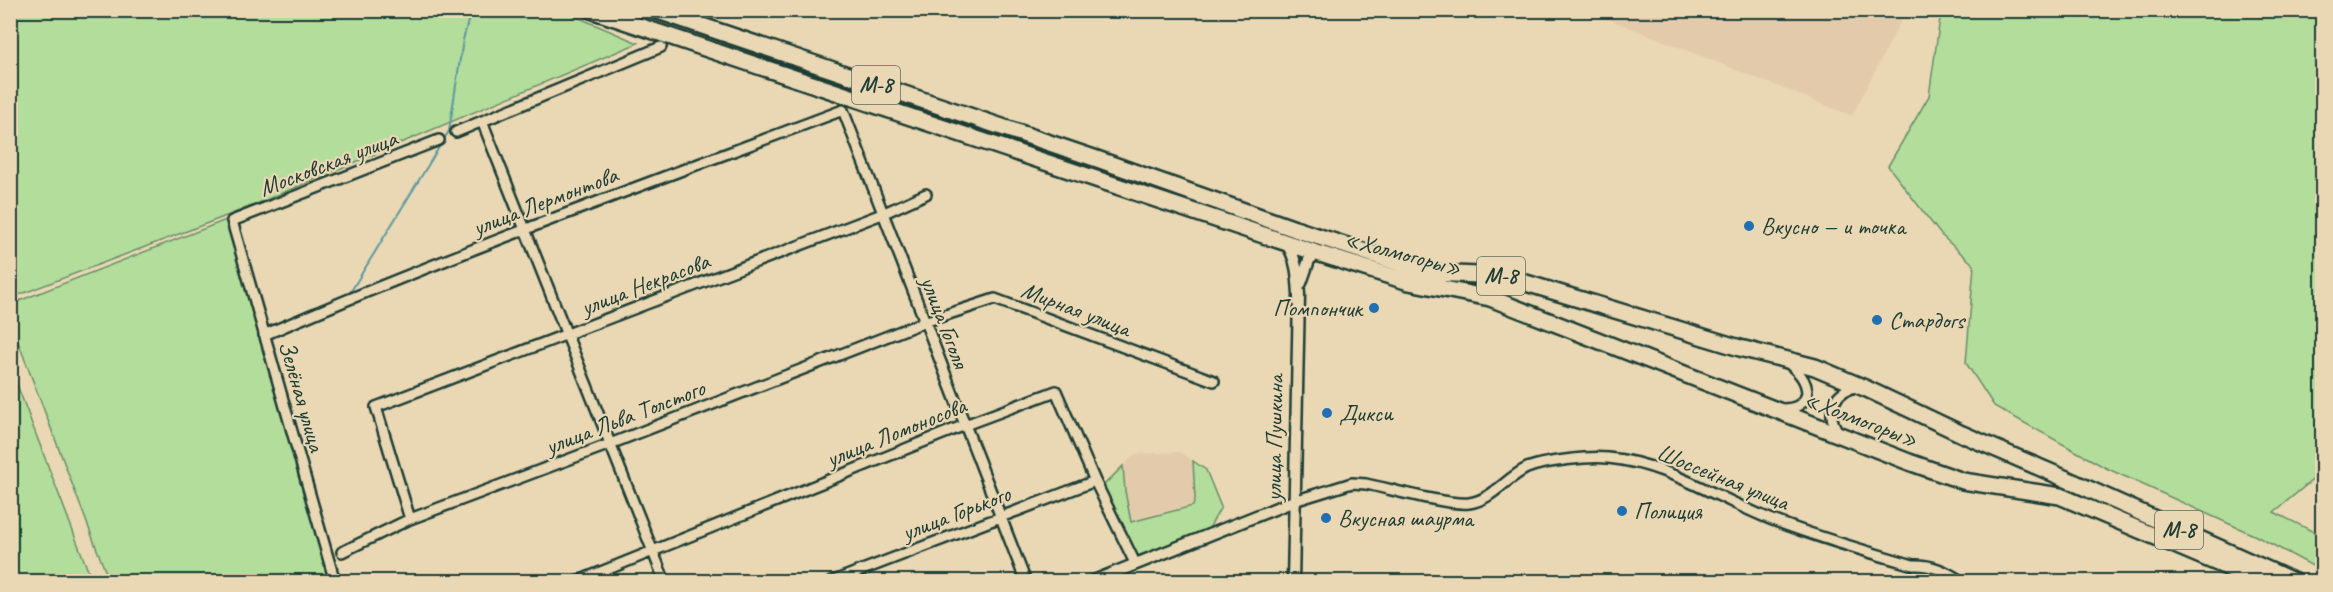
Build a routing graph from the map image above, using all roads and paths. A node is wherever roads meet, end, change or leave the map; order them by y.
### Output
1 (591, 10) edge
2 (655, 10) edge
3 (661, 47) dead end
4 (843, 110) joint
5 (482, 121) junction
6 (456, 132) dead end
7 (438, 140) dead end
8 (926, 194) dead end
9 (882, 214) junction
10 (232, 221) joint
11 (524, 229) junction
12 (1286, 243) junction
13 (1317, 253) junction
14 (1299, 295) junction
15 (924, 322) junction
16 (264, 335) junction
17 (567, 335) junction
18 (1782, 359) junction
19 (1214, 381) dead end
20 (1867, 389) junction
21 (1768, 407) junction
22 (965, 425) junction
23 (1848, 438) junction
24 (610, 444) junction
25 (1095, 481) junction
26 (1294, 501) junction
27 (1000, 517) junction
28 (410, 519) junction
29 (653, 550) junction
30 (342, 552) dead end
31 (1136, 563) junction
32 (335, 582) edge
33 (576, 582) edge
34 (665, 582) edge
35 (831, 582) edge
36 (1026, 582) edge
37 (1091, 582) edge
38 (1293, 582) edge
39 (1962, 582) edge
40 (2262, 582) edge
41 (2295, 582) edge

1 - 12 highway, «Холмогоры» / М-8
2 - 18 highway, «Холмогоры» / М-8
3 - 5 street
4 - 9 street, улица Гоголя
4 - 11 street, улица Лермонтова
5 - 6 street
5 - 11 street
7 - 10 street, Московская улица
8 - 9 street, улица Некрасова
9 - 15 street, улица Гоголя
9 - 17 street, улица Некрасова
10 - 16 street, Зелёная улица
11 - 16 street, улица Лермонтова
11 - 17 street
12 - 13 highway, «Холмогоры» / М-8
12 - 14 street
13 - 14 street
13 - 21 highway, «Холмогоры» / М-8
14 - 26 street, улица Пушкина
15 - 19 street, Мирная улица
15 - 22 street, улица Гоголя
15 - 24 street, улица Льва Толстого
16 - 32 street, Зелёная улица
17 - 24 street
17 - 28 street, улица Некрасова
18 - 20 highway, «Холмогоры» / М-8
18 - 21 street
20 - 23 street
20 - 41 highway, «Холмогоры» / М-8
21 - 23 highway, «Холмогоры» / М-8
22 - 25 street, улица Ломоносова
22 - 27 street, улица Гоголя
22 - 29 street, улица Ломоносова
23 - 40 highway, «Холмогоры» / М-8
24 - 28 street, улица Льва Толстого
24 - 29 street
25 - 27 street, улица Горького
25 - 31 street, улица Ломоносова
26 - 31 street
26 - 38 street, улица Пушкина
26 - 39 street, Шоссейная улица
27 - 35 street, улица Горького
27 - 36 street, улица Гоголя
28 - 30 street, улица Льва Толстого
29 - 33 street, улица Ломоносова
29 - 34 street
31 - 37 street

